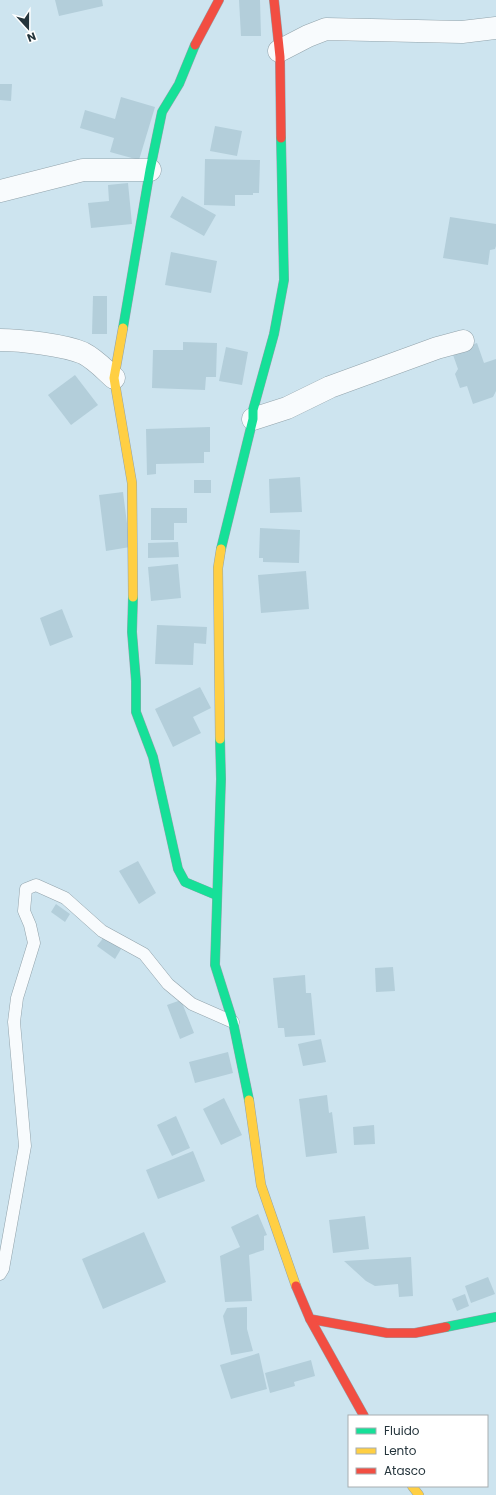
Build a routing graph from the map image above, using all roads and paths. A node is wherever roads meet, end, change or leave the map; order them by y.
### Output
1 (219, 0) edge
2 (274, 0) edge
3 (496, 28) edge
4 (279, 51) junction
5 (150, 170) junction
6 (0, 191) edge
7 (0, 340) edge
8 (463, 341) dead end
9 (114, 378) junction
10 (253, 419) junction
11 (216, 895) junction
12 (233, 1022) junction
13 (0, 1274) edge
14 (496, 1317) edge
15 (310, 1319) junction
16 (363, 1415) edge
17 (413, 1487) edge
18 (419, 1495) edge

1 - 5 main road
2 - 4 main road
3 - 4 street
4 - 10 main road
5 - 6 street
5 - 9 main road
7 - 9 street
8 - 10 street
9 - 11 main road
10 - 11 main road
11 - 12 main road
12 - 13 lane
12 - 15 main road
14 - 15 main road
15 - 16 main road
17 - 18 main road

